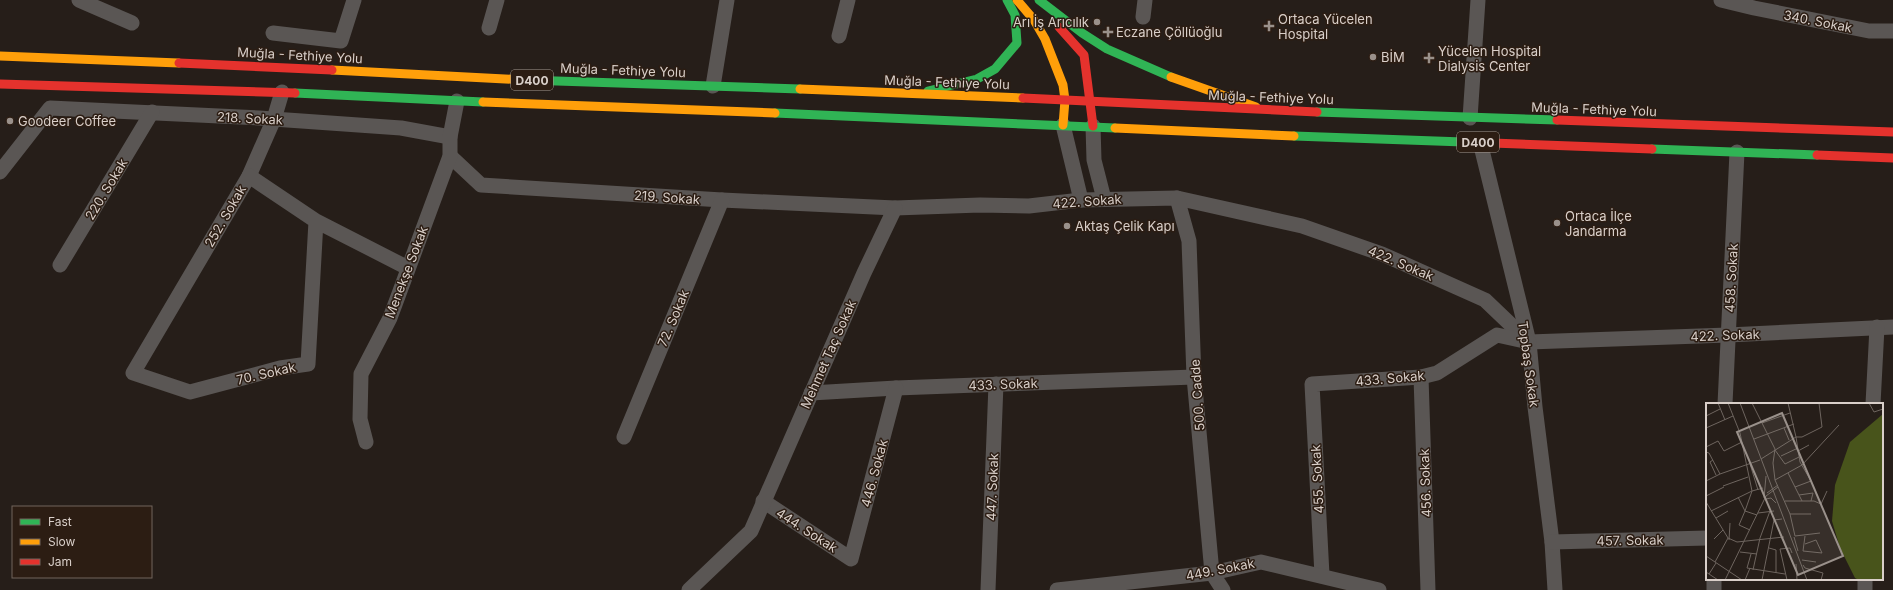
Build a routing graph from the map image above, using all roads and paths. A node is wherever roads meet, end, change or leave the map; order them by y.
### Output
1 (79, 0) edge
2 (354, 0) edge
3 (497, 0) edge
4 (727, 0) edge
5 (848, 0) edge
6 (1007, 0) edge
7 (1018, 0) edge
8 (1038, 0) edge
9 (1145, 0) edge
10 (1478, 0) edge
11 (1721, 0) edge
12 (1760, 5) edge
13 (1143, 17) dead end
14 (132, 23) dead end
15 (489, 28) dead end
16 (1893, 31) edge
17 (273, 33) dead end
18 (839, 36) dead end
19 (0, 56) edge
20 (0, 84) edge
21 (713, 86) junction
22 (282, 92) junction
23 (918, 93) junction
24 (1064, 100) junction
25 (457, 101) junction
26 (1091, 101) junction
27 (1264, 110) junction
28 (152, 112) junction
29 (1470, 118) junction
30 (274, 120) junction
31 (1063, 125) junction
32 (1093, 126) junction
33 (1893, 132) edge
34 (450, 137) junction
35 (1480, 142) junction
36 (1736, 152) junction
37 (450, 156) junction
38 (1893, 158) edge
39 (0, 172) edge
40 (249, 176) junction
41 (1176, 198) junction
42 (1104, 199) junction
43 (722, 200) junction
44 (1081, 200) junction
45 (895, 208) junction
46 (316, 221) junction
47 (60, 265) dead end
48 (408, 268) junction
49 (1877, 327) junction
50 (1893, 327) edge
51 (1728, 335) junction
52 (1529, 342) junction
53 (133, 373) joint
54 (1194, 377) junction
55 (1421, 377) junction
56 (996, 384) junction
57 (1312, 384) joint
58 (896, 388) junction
59 (811, 394) junction
60 (1725, 403) edge
61 (1873, 403) edge
62 (624, 437) dead end
63 (366, 442) dead end
64 (763, 501) junction
65 (1706, 538) edge
66 (1552, 542) junction
67 (851, 559) joint
68 (1212, 574) junction
69 (1322, 575) junction
70 (1865, 580) edge
71 (689, 590) edge
72 (988, 590) edge
73 (1057, 590) edge
74 (1223, 590) edge
75 (1379, 590) edge
76 (1428, 590) edge
77 (1555, 590) edge
78 (1864, 590) edge

1 - 14 street
2 - 17 street
3 - 15 street
4 - 21 street
5 - 18 street
6 - 23 main road
7 - 24 main road
8 - 26 main road
8 - 27 main road
9 - 13 street
10 - 29 street
11 - 12 street, 340. Sokak
12 - 16 street, 340. Sokak
19 - 21 main road, Muğla - Fethiye Yolu / D400
20 - 22 main road, D400
21 - 23 main road, Muğla - Fethiye Yolu / D400
22 - 25 main road, D400
22 - 30 street
23 - 24 main road, Muğla - Fethiye Yolu / D400
24 - 26 main road, Muğla - Fethiye Yolu / D400
24 - 31 main road
25 - 31 main road, D400
25 - 34 street, Menekşe Sokak
26 - 27 main road, Muğla - Fethiye Yolu / D400
26 - 32 main road
27 - 29 main road, Muğla - Fethiye Yolu / D400
28 - 30 street, 218. Sokak
28 - 39 street, 218. Sokak
28 - 47 street, 220. Sokak
29 - 33 main road, Muğla - Fethiye Yolu / D400
30 - 34 street, 218. Sokak
30 - 40 street
31 - 32 main road, D400
31 - 44 street
32 - 35 main road, D400
32 - 42 street
34 - 37 street, Menekşe Sokak
35 - 36 main road, D400
35 - 52 street, Topbaş Sokak
36 - 38 main road, D400
36 - 51 street, 458. Sokak
37 - 43 street, 219. Sokak
37 - 48 street, Menekşe Sokak
40 - 46 street, 252. Sokak
40 - 53 street, 252. Sokak
41 - 42 street, 422. Sokak
41 - 52 street, 422. Sokak
41 - 54 street, 500. Cadde
42 - 44 street, 422. Sokak
43 - 45 street, 219. Sokak
43 - 62 street, 72. Sokak
44 - 45 street, 422. Sokak
45 - 59 street, Mehmet Taç Sokak
46 - 48 street, 252. Sokak
46 - 53 street, 70. Sokak
48 - 63 street, Menekşe Sokak
49 - 50 street, 422. Sokak
49 - 51 street, 422. Sokak
49 - 61 street
51 - 52 street, 422. Sokak
51 - 60 street, 458. Sokak
52 - 55 street, 433. Sokak
52 - 66 street, Topbaş Sokak
54 - 56 street, 433. Sokak
54 - 68 street, 500. Cadde
55 - 57 street, 433. Sokak
55 - 76 street, 456. Sokak
56 - 58 street, 433. Sokak
56 - 72 street, 447. Sokak
57 - 69 street, 455. Sokak
58 - 59 street, 433. Sokak
58 - 67 street, 446. Sokak
59 - 64 street, Mehmet Taç Sokak
64 - 67 street, 444. Sokak
64 - 71 street, Mehmet Taç Sokak
65 - 66 street, 457. Sokak
66 - 77 street, Topbaş Sokak
68 - 69 street, 449. Sokak
68 - 73 street, 449. Sokak
68 - 74 street, 500. Cadde
69 - 75 street, 449. Sokak
70 - 78 street

